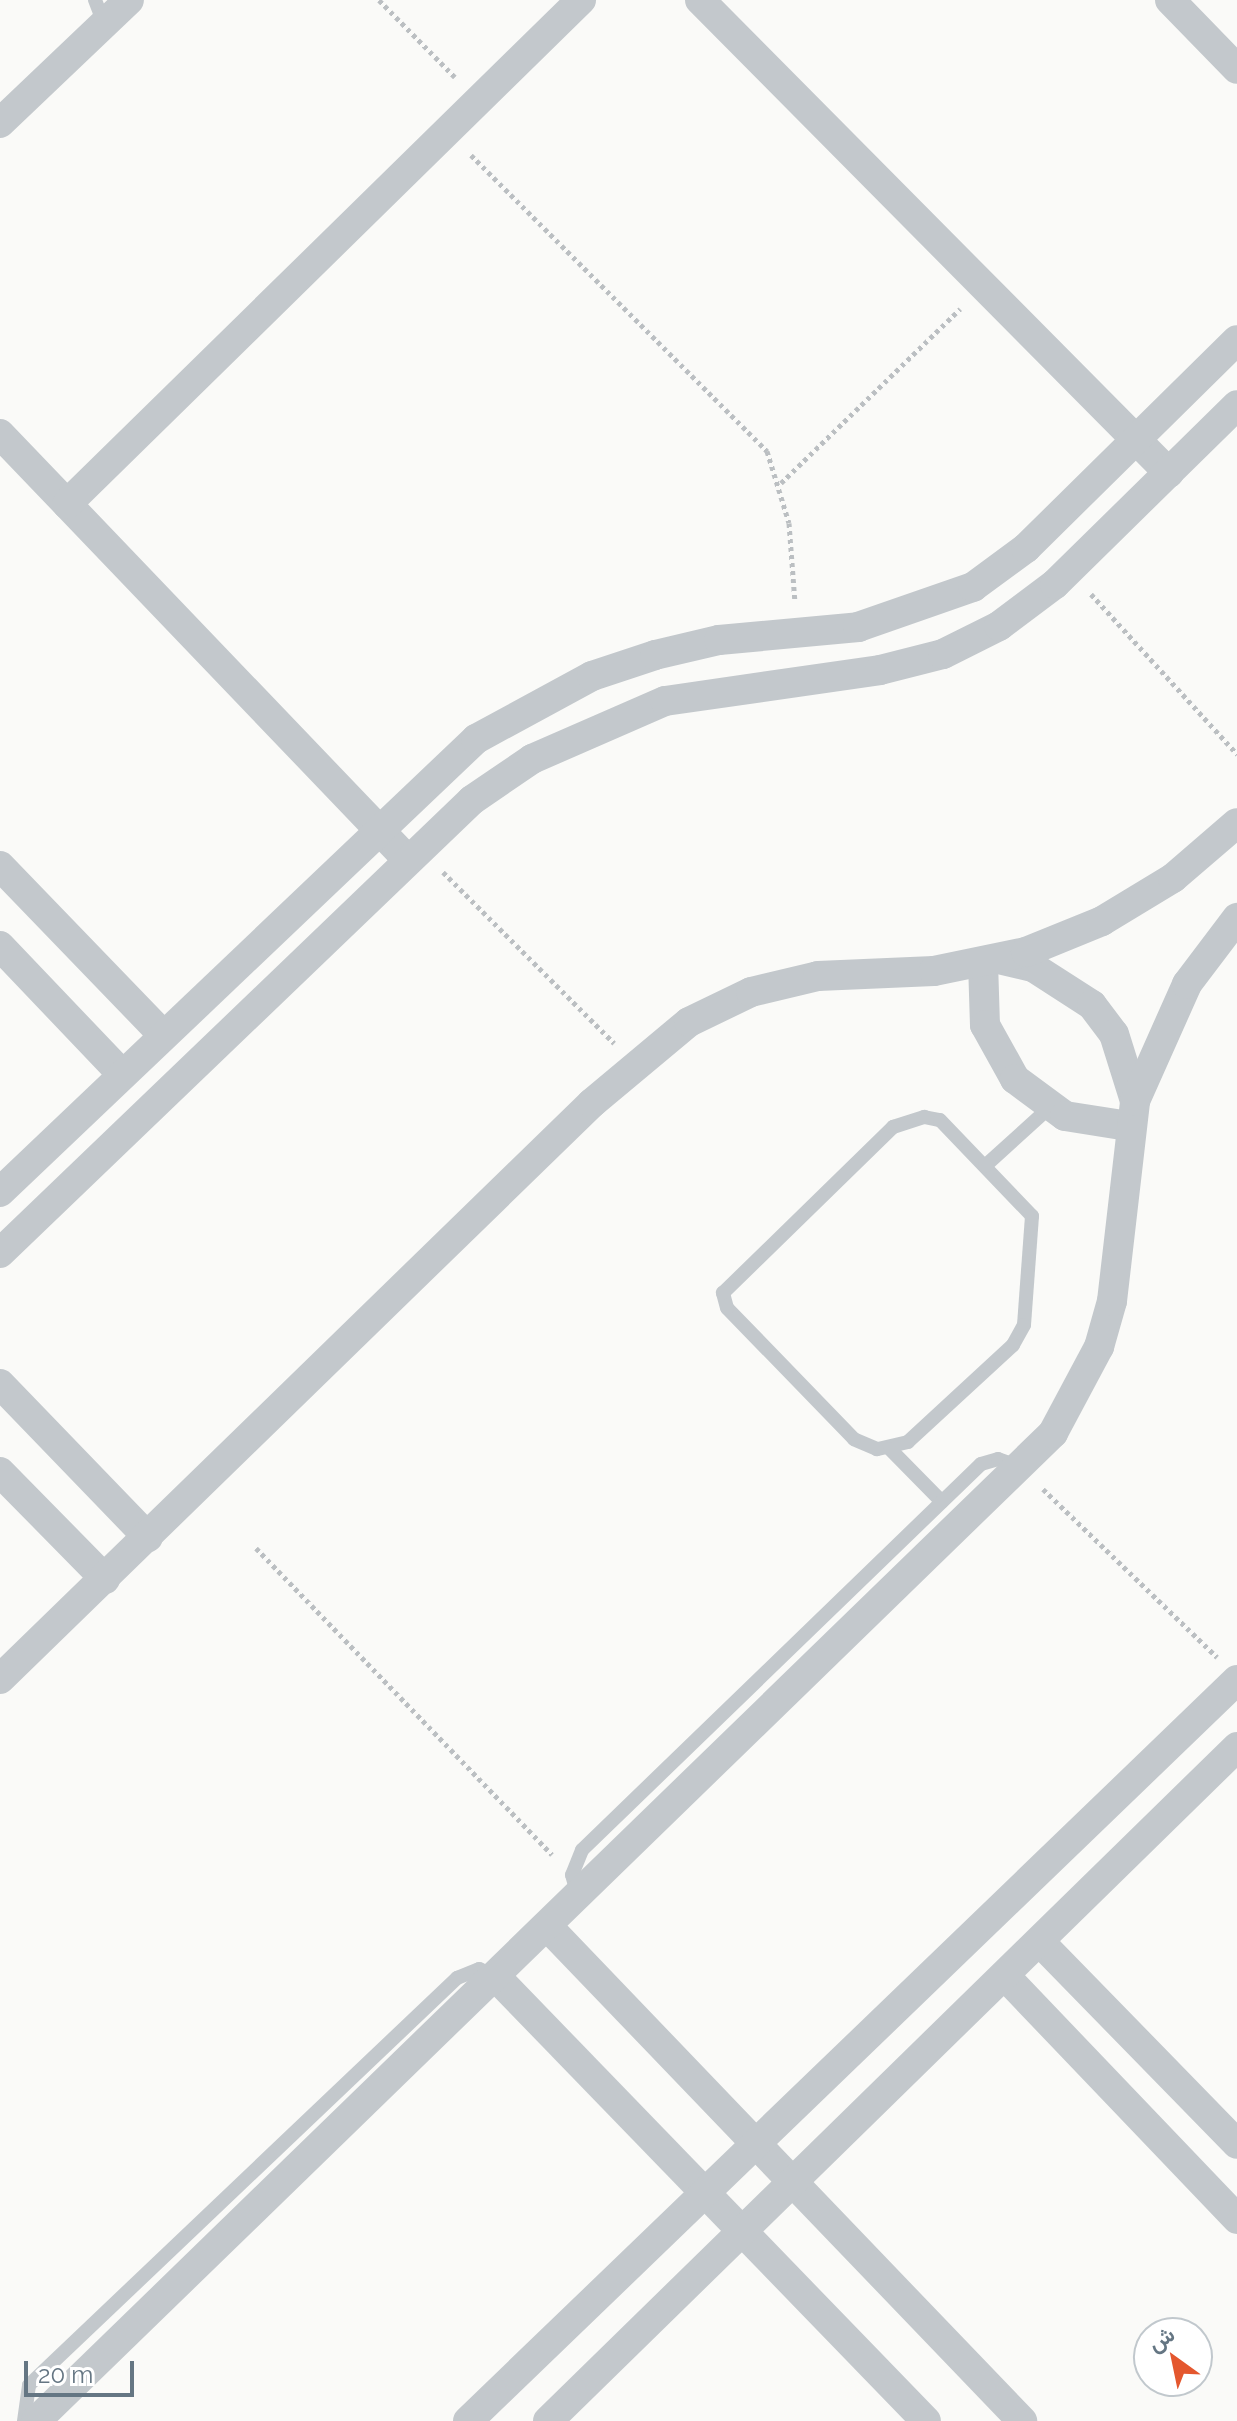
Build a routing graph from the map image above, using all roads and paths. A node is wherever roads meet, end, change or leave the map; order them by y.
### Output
1 (129, 0) edge
2 (379, 0) edge
3 (581, 0) edge
4 (700, 0) edge
5 (1170, 0) edge
6 (99, 12) edge
7 (1237, 69) edge
8 (478, 101) junction
9 (1, 122) edge
10 (447, 131) junction
11 (984, 286) junction
12 (1237, 340) edge
13 (1237, 405) edge
14 (0, 434) edge
15 (1137, 440) junction
16 (1169, 473) junction
17 (781, 484) junction
18 (67, 504) junction
19 (1069, 570) junction
20 (797, 631) junction
21 (1237, 754) edge
22 (1237, 823) edge
23 (377, 828) junction
24 (414, 854) junction
25 (0, 866) edge
26 (1237, 918) edge
27 (0, 946) edge
28 (991, 960) junction
29 (163, 1035) junction
30 (634, 1064) junction
31 (122, 1074) junction
32 (1050, 1107) junction
33 (1132, 1114) junction
34 (985, 1166) junction
35 (0, 1192) edge
36 (0, 1253) edge
37 (0, 1384) edge
38 (890, 1449) junction
39 (1022, 1469) junction
40 (0, 1472) edge
41 (942, 1502) junction
42 (148, 1537) junction
43 (256, 1548) dead end
44 (105, 1579) junction
45 (0, 1679) edge
46 (1231, 1688) edge
47 (1237, 1747) edge
48 (575, 1886) junction
49 (548, 1927) junction
50 (1040, 1942) junction
51 (1005, 1976) junction
52 (496, 1977) junction
53 (755, 2142) junction
54 (1237, 2144) edge
55 (793, 2182) junction
56 (704, 2192) junction
57 (1237, 2219) edge
58 (743, 2231) junction
59 (24, 2421) edge
60 (36, 2421) edge
61 (468, 2421) edge
62 (548, 2421) edge
63 (926, 2421) edge
64 (1022, 2421) edge

1 - 6 street
2 - 8 path
3 - 8 street
4 - 11 street
5 - 7 street
6 - 9 street
8 - 10 street
10 - 17 path
10 - 18 street
11 - 15 street
11 - 17 path
12 - 15 street
13 - 16 street
14 - 18 street
15 - 16 street
15 - 20 street
16 - 19 street
17 - 20 path
18 - 23 street
19 - 21 path
19 - 24 street
20 - 23 street
22 - 28 street
23 - 24 street
23 - 29 street
24 - 30 path
24 - 36 street
25 - 29 street
26 - 33 street
27 - 31 street
28 - 30 street
28 - 32 street
28 - 33 street
29 - 31 street
30 - 42 street
31 - 35 street
32 - 33 street
32 - 34 lane
33 - 39 street
34 - 38 lane
34 - 38 lane
37 - 42 street
38 - 41 lane
39 - 41 lane
39 - 46 path
39 - 48 street
40 - 44 street
41 - 48 lane
42 - 44 street
43 - 48 path
44 - 45 street
46 - 53 street
47 - 50 street
48 - 49 street
49 - 52 street
49 - 53 street
50 - 51 street
50 - 54 street
51 - 55 street
51 - 57 street
52 - 56 street
52 - 59 lane
52 - 60 street
53 - 55 street
53 - 56 street
55 - 58 street
55 - 64 street
56 - 58 street
56 - 61 street
58 - 62 street
58 - 63 street

